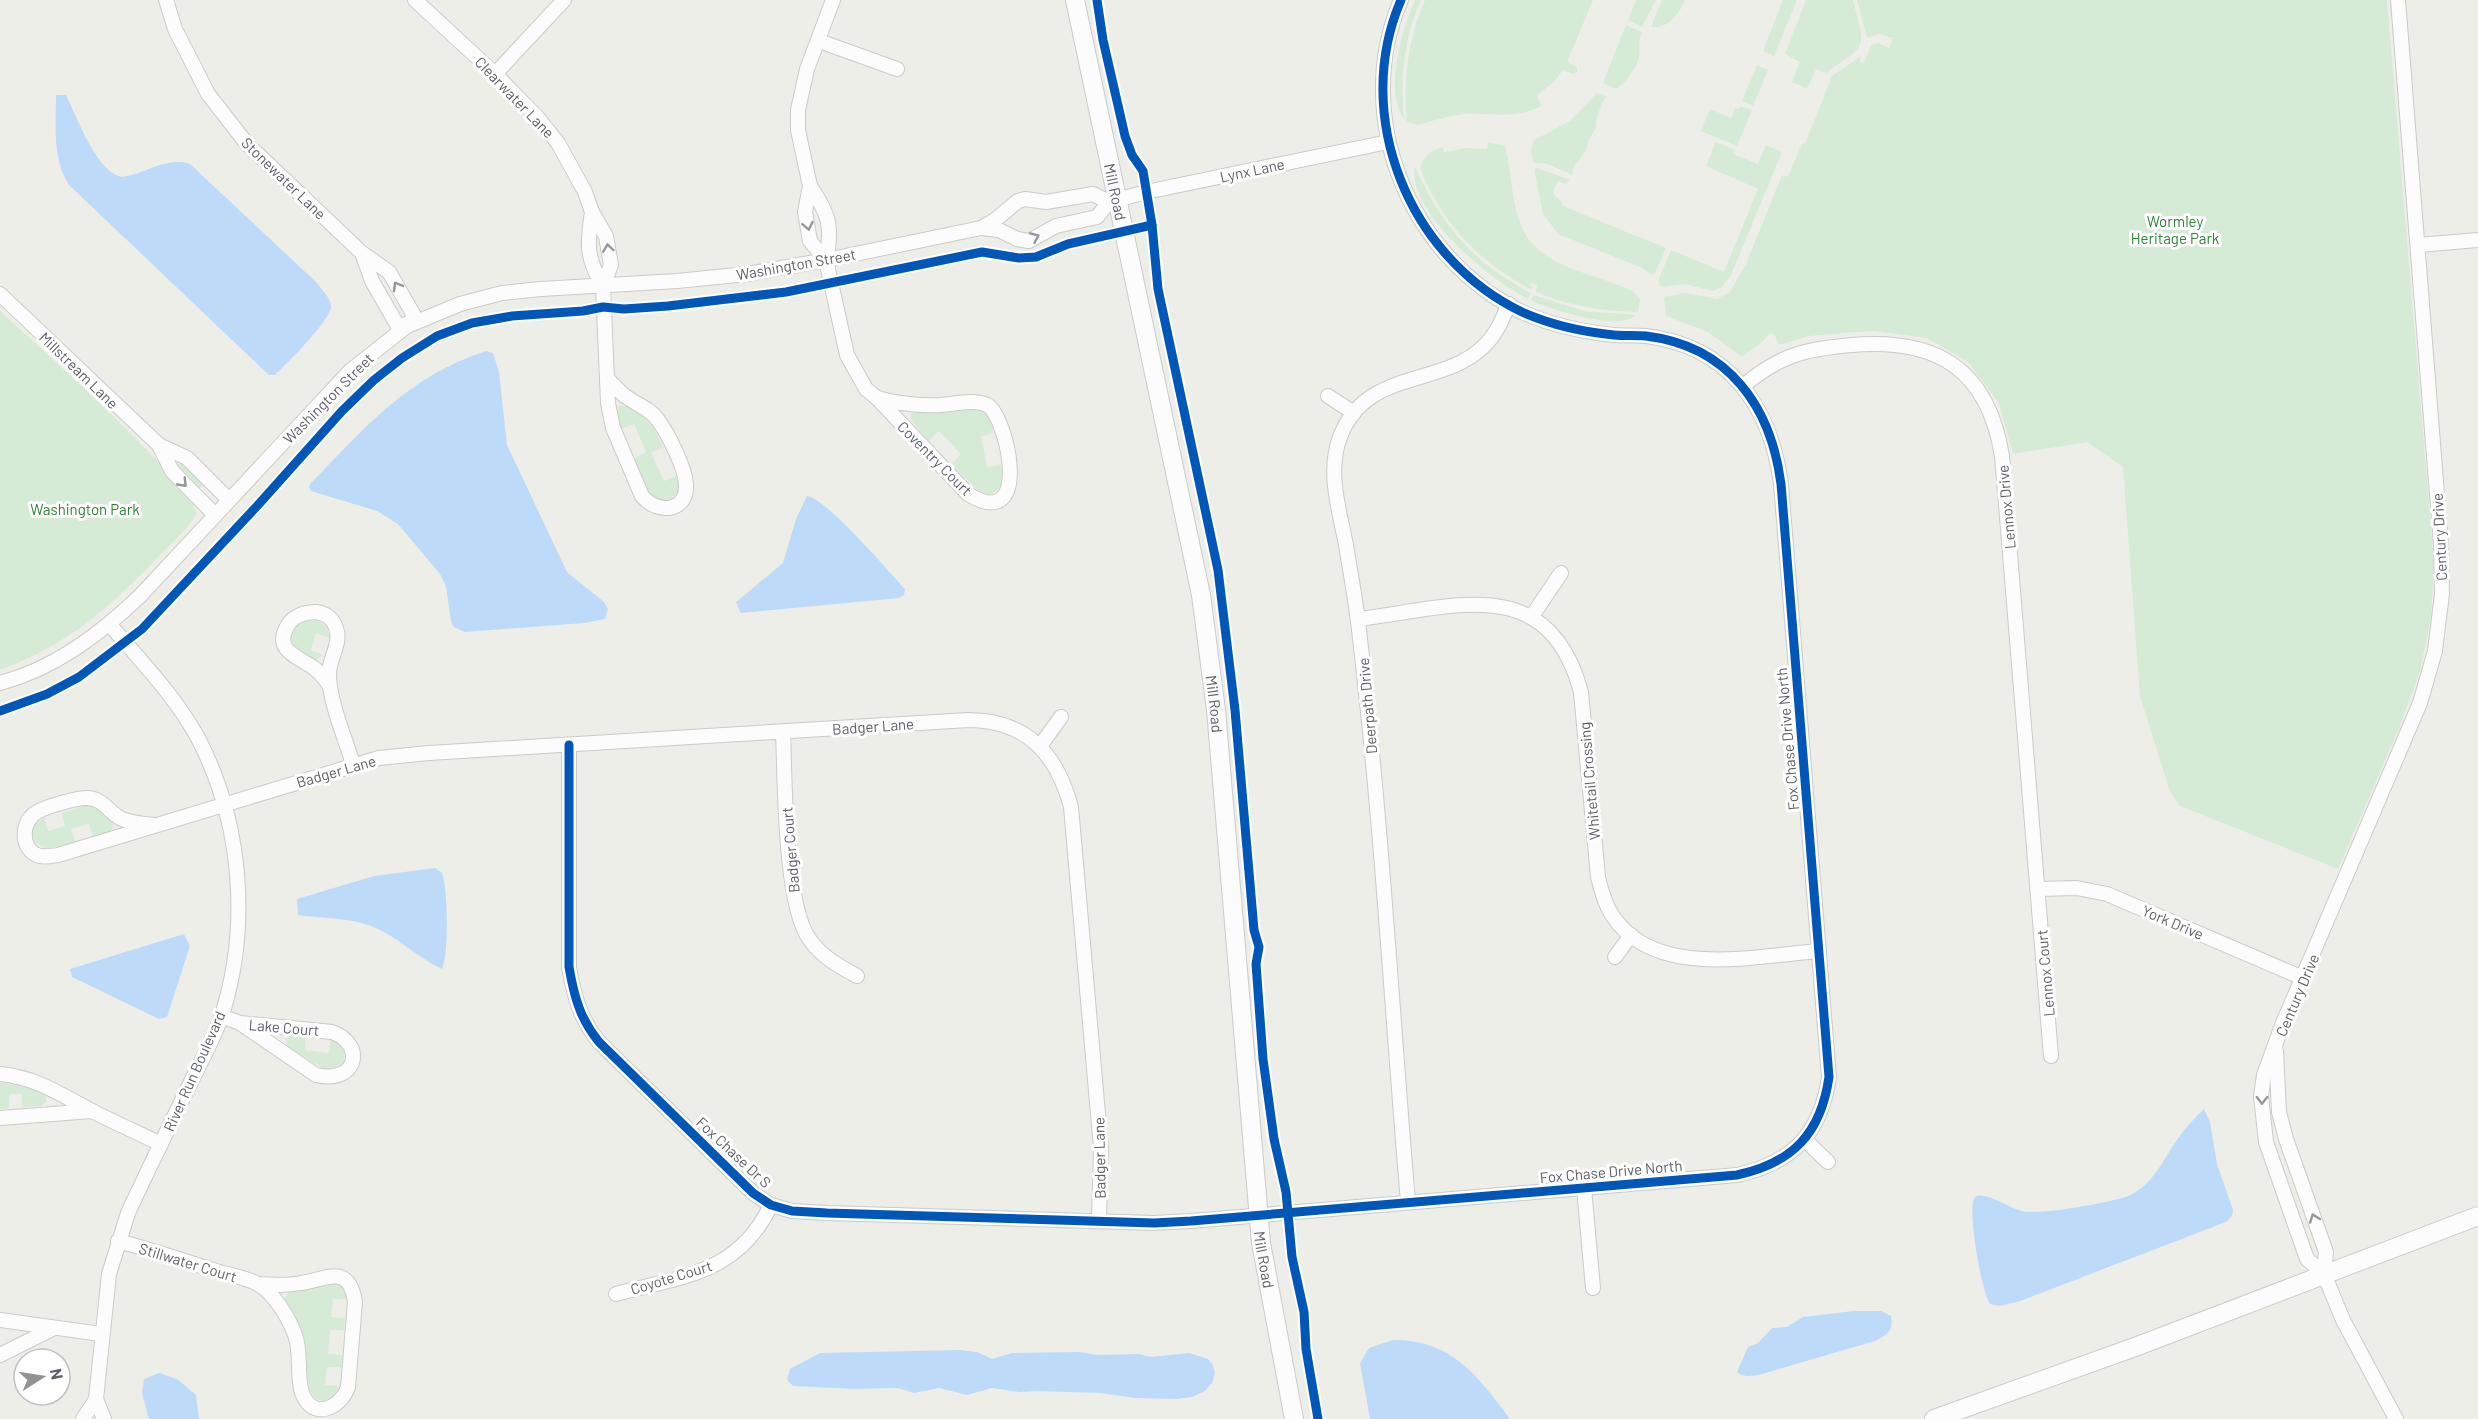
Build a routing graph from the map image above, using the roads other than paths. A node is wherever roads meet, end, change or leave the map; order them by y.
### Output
1 (166, 0) edge
2 (415, 0) edge
3 (564, 0) edge
4 (833, 0) edge
5 (1075, 0) edge
6 (1401, 0) edge
7 (2398, 0) edge
8 (819, 41) junction
9 (897, 69) dead end
10 (495, 74) junction
11 (1388, 142) junction
12 (810, 186) junction
13 (1113, 201) junction
14 (592, 212) junction
15 (981, 228) junction
16 (2478, 240) edge
17 (2418, 245) junction
18 (362, 253) junction
19 (825, 260) junction
20 (603, 286) junction
21 (0, 294) edge
22 (1509, 304) junction
23 (407, 326) junction
24 (608, 380) junction
25 (1743, 386) junction
26 (1328, 396) dead end
27 (877, 398) junction
28 (1354, 413) junction
29 (159, 445) junction
30 (229, 500) junction
31 (215, 515) junction
32 (1561, 573) dead end
33 (1532, 616) junction
34 (1358, 619) junction
35 (110, 624) junction
36 (0, 683) edge
37 (329, 685) junction
38 (1061, 717) dead end
39 (783, 732) junction
40 (569, 745) junction
41 (1040, 746) junction
42 (353, 764) junction
43 (225, 805) junction
44 (154, 825) junction
45 (2038, 889) junction
46 (1631, 935) junction
47 (1819, 951) junction
48 (1615, 957) dead end
49 (857, 976) dead end
50 (2303, 978) junction
51 (221, 1016) junction
52 (240, 1023) junction
53 (2276, 1044) junction
54 (2051, 1056) dead end
55 (0, 1074) edge
56 (92, 1111) junction
57 (0, 1118) edge
58 (1804, 1139) junction
59 (161, 1144) junction
60 (1828, 1162) dead end
61 (1584, 1188) junction
62 (1408, 1202) junction
63 (771, 1205) junction
64 (1258, 1216) junction
65 (2478, 1216) edge
66 (1100, 1220) junction
67 (118, 1241) junction
68 (2324, 1274) junction
69 (258, 1284) junction
70 (1593, 1288) dead end
71 (616, 1294) dead end
72 (0, 1320) edge
73 (54, 1328) junction
74 (101, 1334) junction
75 (0, 1355) edge
76 (96, 1399) junction
77 (83, 1419) edge
78 (104, 1419) edge
79 (1294, 1419) edge
80 (1934, 1419) edge
81 (2396, 1419) edge

1 - 18 street, Stonewater Lane
2 - 10 street, Clearwater Lane
3 - 10 street
4 - 8 street
5 - 13 street, Mill Road
6 - 11 street, Fox Chase Drive North
7 - 17 street, Century Drive
8 - 9 street
8 - 12 street
10 - 14 street, Clearwater Lane
11 - 13 street, Lynx Lane
11 - 22 street, Fox Chase Drive North
12 - 19 street
12 -> 19 street
13 - 15 street, Washington Street
15 -> 13 street, Washington Street
13 - 64 street, Mill Road
14 - 20 street, Clearwater Lane
20 -> 14 street, Clearwater Lane
15 - 19 street, Washington Street
16 - 17 street
17 - 50 street, Century Drive
18 - 23 street, Stonewater Lane
23 -> 18 street, Stonewater Lane
19 - 20 street, Washington Street
19 - 27 street, Coventry Court
20 - 23 street, Washington Street
20 - 24 street
21 - 29 street, Millstream Lane
22 - 25 street, Fox Chase Drive North
22 - 28 street, Deerpath Drive
23 - 30 street, Washington Street
24 - 24 street
25 - 45 street, Lennox Drive
25 - 47 street, Fox Chase Drive North
26 - 28 street
27 - 27 street, Coventry Court
28 - 34 street, Deerpath Drive
29 - 30 street, Millstream Lane
29 -> 31 street, Millstream Lane
30 - 31 street, Washington Street
31 - 35 street, Washington Street
32 - 33 street
33 - 34 street, Whitetail Crossing
33 - 46 street, Whitetail Crossing
34 - 62 street, Deerpath Drive
35 - 36 street, Washington Street
35 - 43 street, River Run Boulevard
37 - 37 street
37 - 42 street
38 - 41 street
39 - 40 street, Badger Lane
39 - 41 street, Badger Lane
39 - 49 street, Badger Court
40 - 42 street, Badger Lane
40 - 63 street, Fox Chase Dr S
41 - 66 street, Badger Lane
42 - 43 street, Badger Lane
43 - 44 street, Badger Lane
43 - 51 street, River Run Boulevard
44 - 44 street, Badger Lane
45 - 50 street, York Drive
45 - 54 street, Lennox Court
46 - 47 street, Whitetail Crossing
46 - 48 street
47 - 58 street, Fox Chase Drive North
50 - 53 street, Century Drive
51 - 52 street, Lake Court
51 - 59 street, River Run Boulevard
52 - 52 street, Lake Court
68 -> 53 street, Century Drive
53 -> 68 street, Century Drive
55 - 56 street
56 - 57 street
56 - 59 street
58 - 60 street
58 - 61 street, Fox Chase Drive North
59 - 67 street, River Run Boulevard
61 - 62 street, Fox Chase Drive North
61 - 70 street
62 - 64 street, Fox Chase Drive North
63 - 66 street, Fox Chase Dr S
63 - 71 street, Coyote Court
64 - 66 street, Fox Chase Dr S
64 - 79 street, Mill Road
65 - 68 street
67 - 69 street, Stillwater Court
67 - 74 street, River Run Boulevard
68 - 80 street
68 - 81 street, Century Drive
69 - 69 street, Stillwater Court
72 - 73 street
73 - 74 street
73 - 75 street
74 - 76 street, River Run Boulevard
76 - 77 street, River Run Boulevard
76 - 78 street, River Run Boulevard

